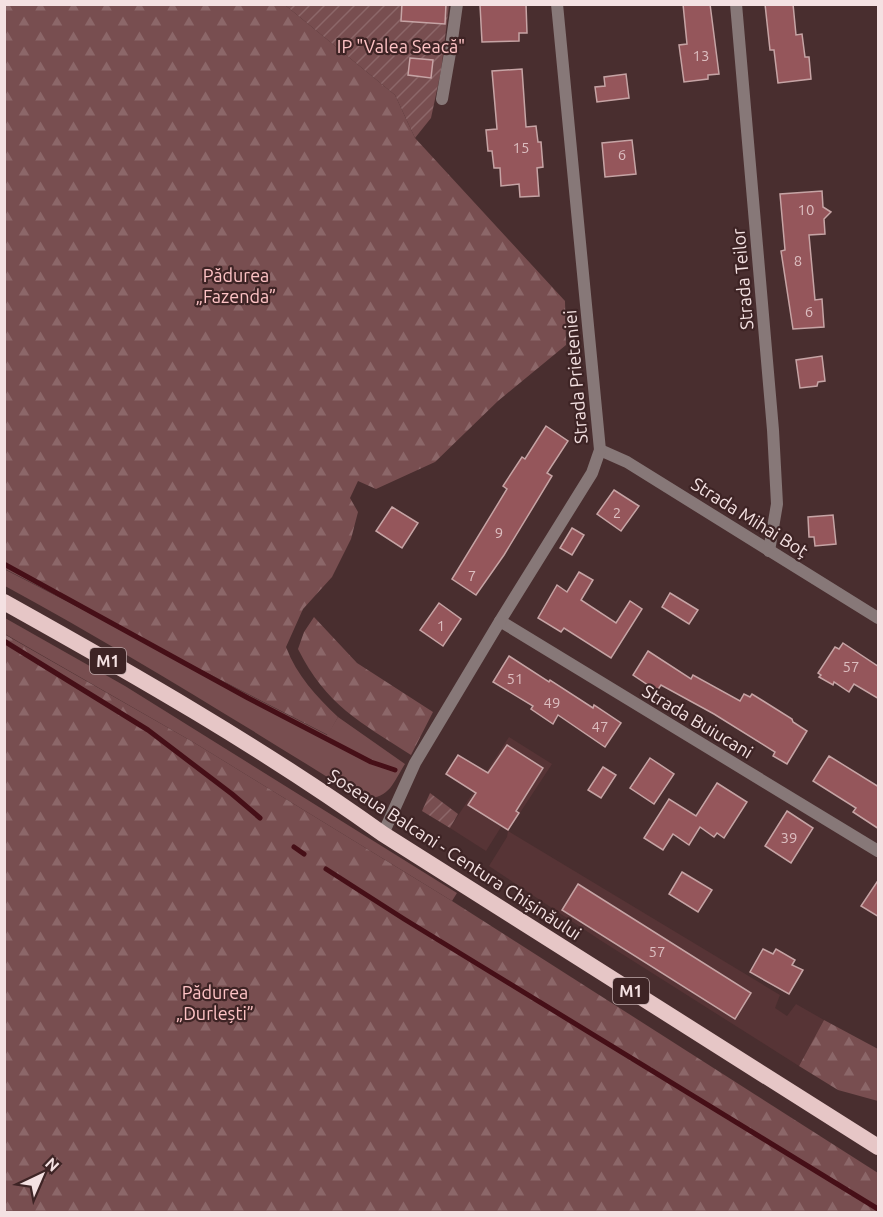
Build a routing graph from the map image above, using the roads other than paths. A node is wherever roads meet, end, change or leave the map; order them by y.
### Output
1 (457, 4) edge
2 (557, 4) edge
3 (736, 4) edge
4 (442, 99) dead end
5 (600, 450) junction
6 (769, 551) junction
7 (4, 602) edge
8 (879, 618) edge
9 (500, 621) junction
10 (383, 834) junction
11 (879, 851) edge
12 (879, 1148) edge

1 - 4 street
2 - 5 street, Strada Prieteniei
3 - 6 street, Strada Teilor
5 - 6 street, Strada Mihai Boț
5 - 9 street, Strada Prieteniei
6 - 8 street, Strada Mihai Boț
7 - 10 highway, Șoseaua Balcani - Centura Chișinăului / M1
9 - 10 street, Strada Prieteniei
9 - 11 street, Strada Buiucani
10 - 12 highway, Șoseaua Balcani - Centura Chișinăului / M1

